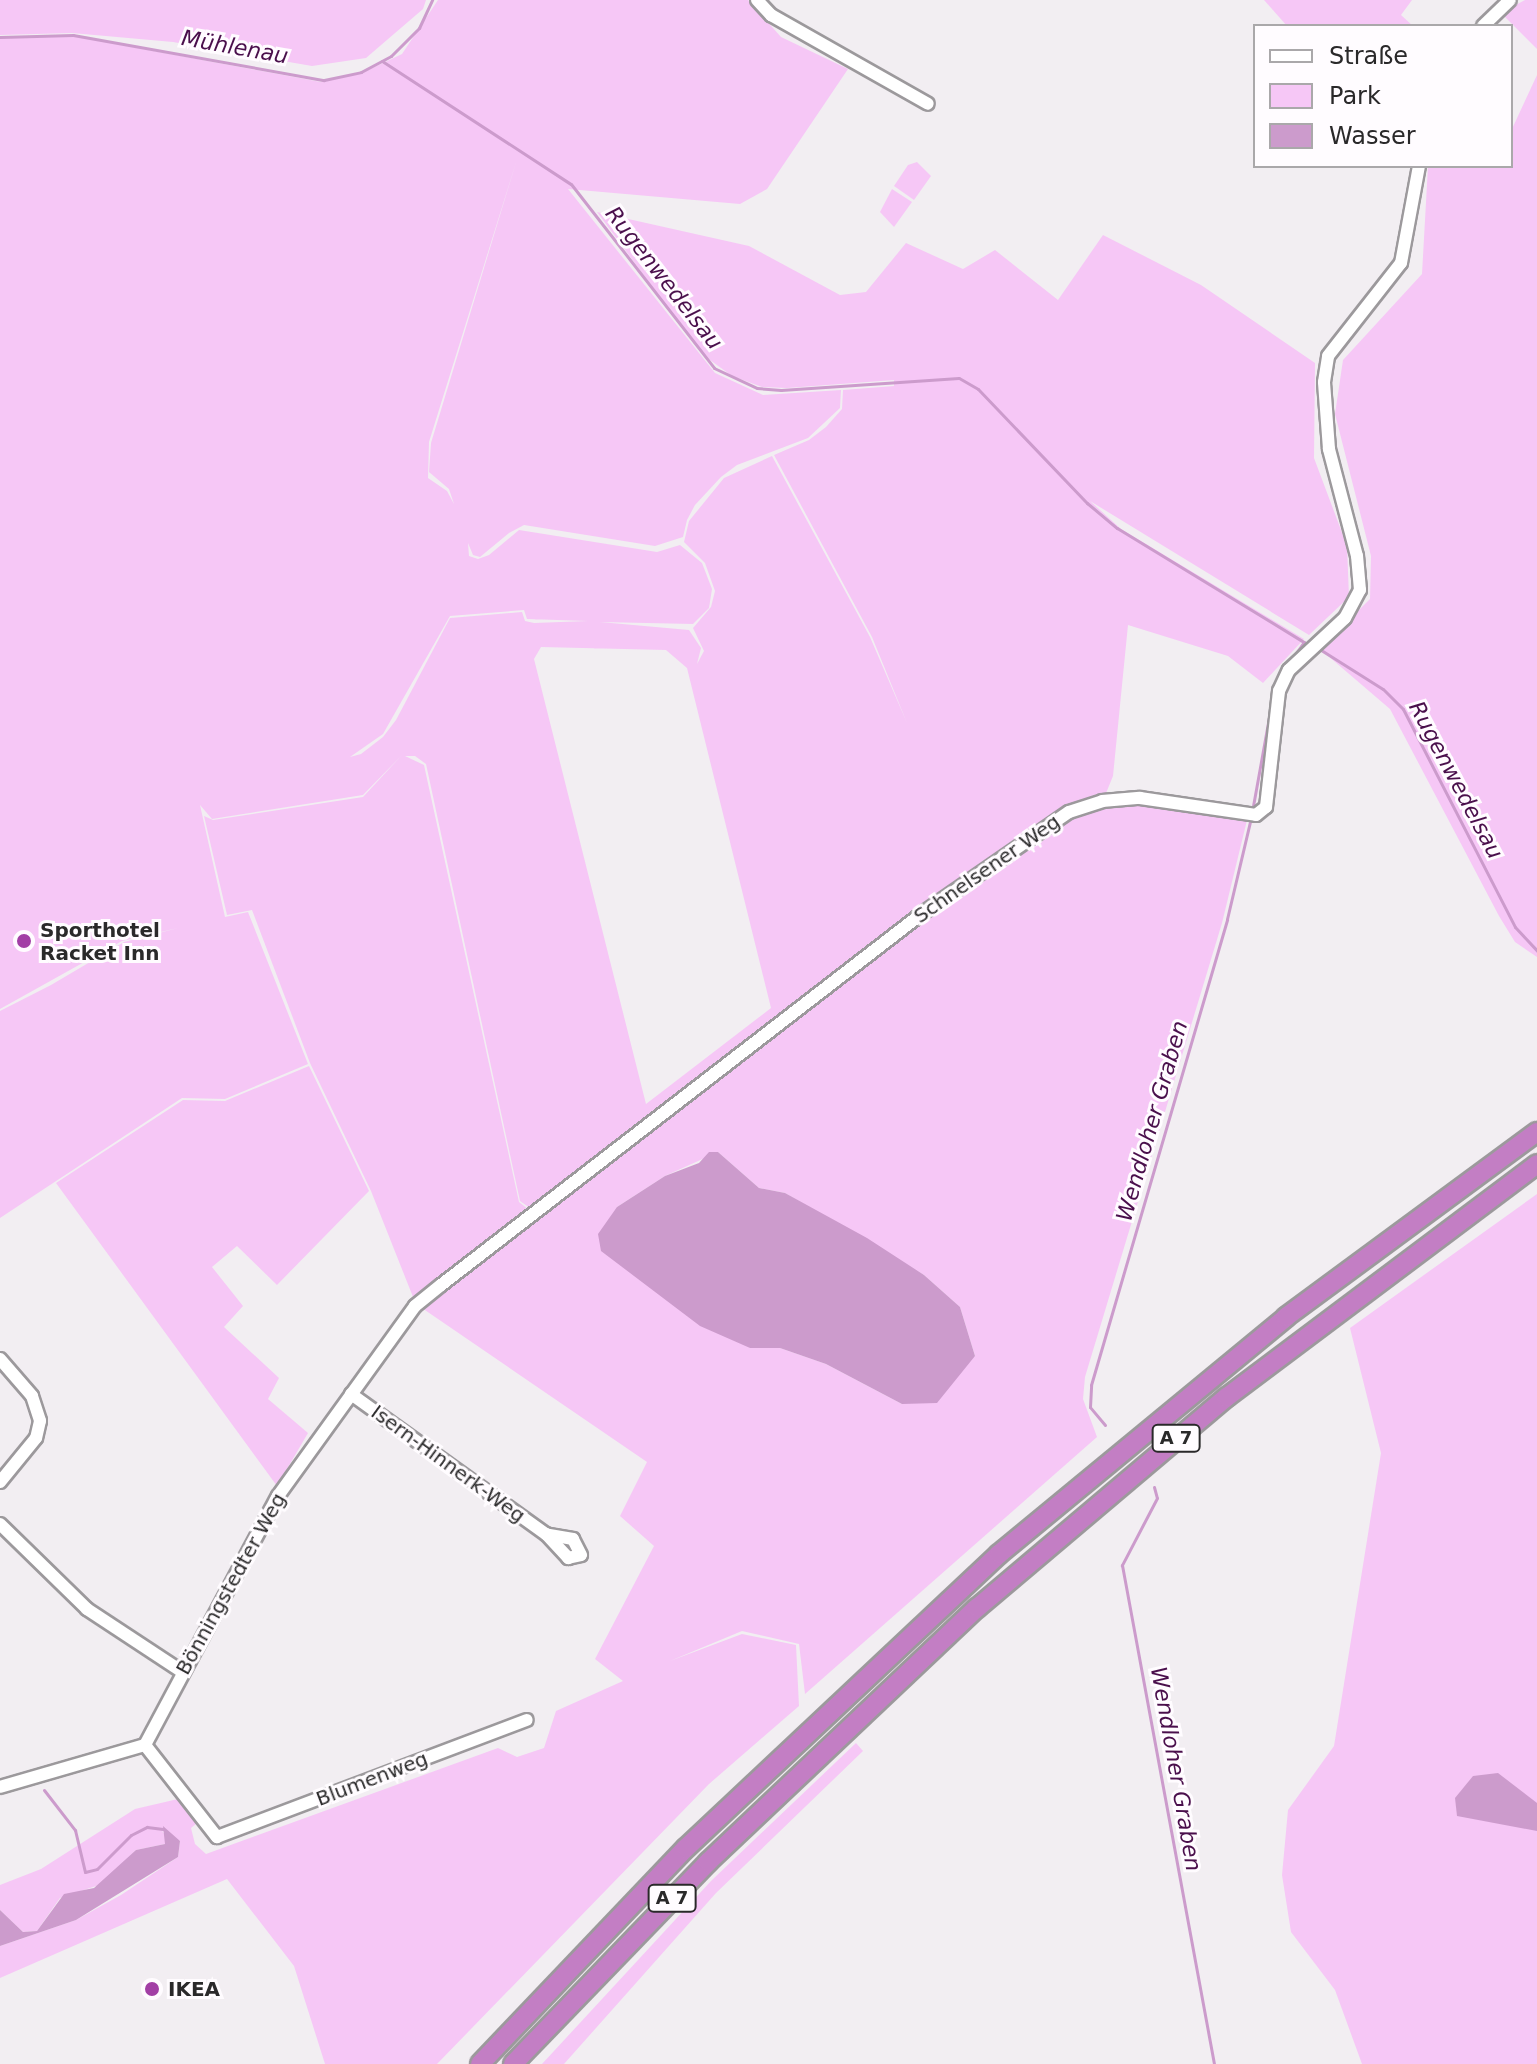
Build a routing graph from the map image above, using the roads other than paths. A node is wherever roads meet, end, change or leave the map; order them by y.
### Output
1 (757, 0) edge
2 (1510, 0) edge
3 (1485, 24) edge
4 (928, 104) dead end
5 (1419, 168) edge
6 (1537, 1132) edge
7 (1537, 1164) edge
8 (415, 1306) joint
9 (0, 1359) edge
10 (351, 1394) junction
11 (0, 1482) edge
12 (0, 1524) edge
13 (546, 1534) dead end
14 (181, 1671) junction
15 (527, 1720) dead end
16 (145, 1745) junction
17 (0, 1787) edge
18 (480, 2064) edge
19 (513, 2064) edge

1 - 4 street
2 - 3 street
5 - 8 street, Schnelsener Weg
6 - 18 highway, A 7
7 - 19 highway, A 7
8 - 10 street, Bönningstedter Weg
9 - 11 street
10 - 13 street, Isern-Hinnerk-Weg
10 - 14 street, Bönningstedter Weg
12 - 14 street
14 - 16 street, Bönningstedter Weg
15 - 16 street, Blumenweg
16 - 17 street

